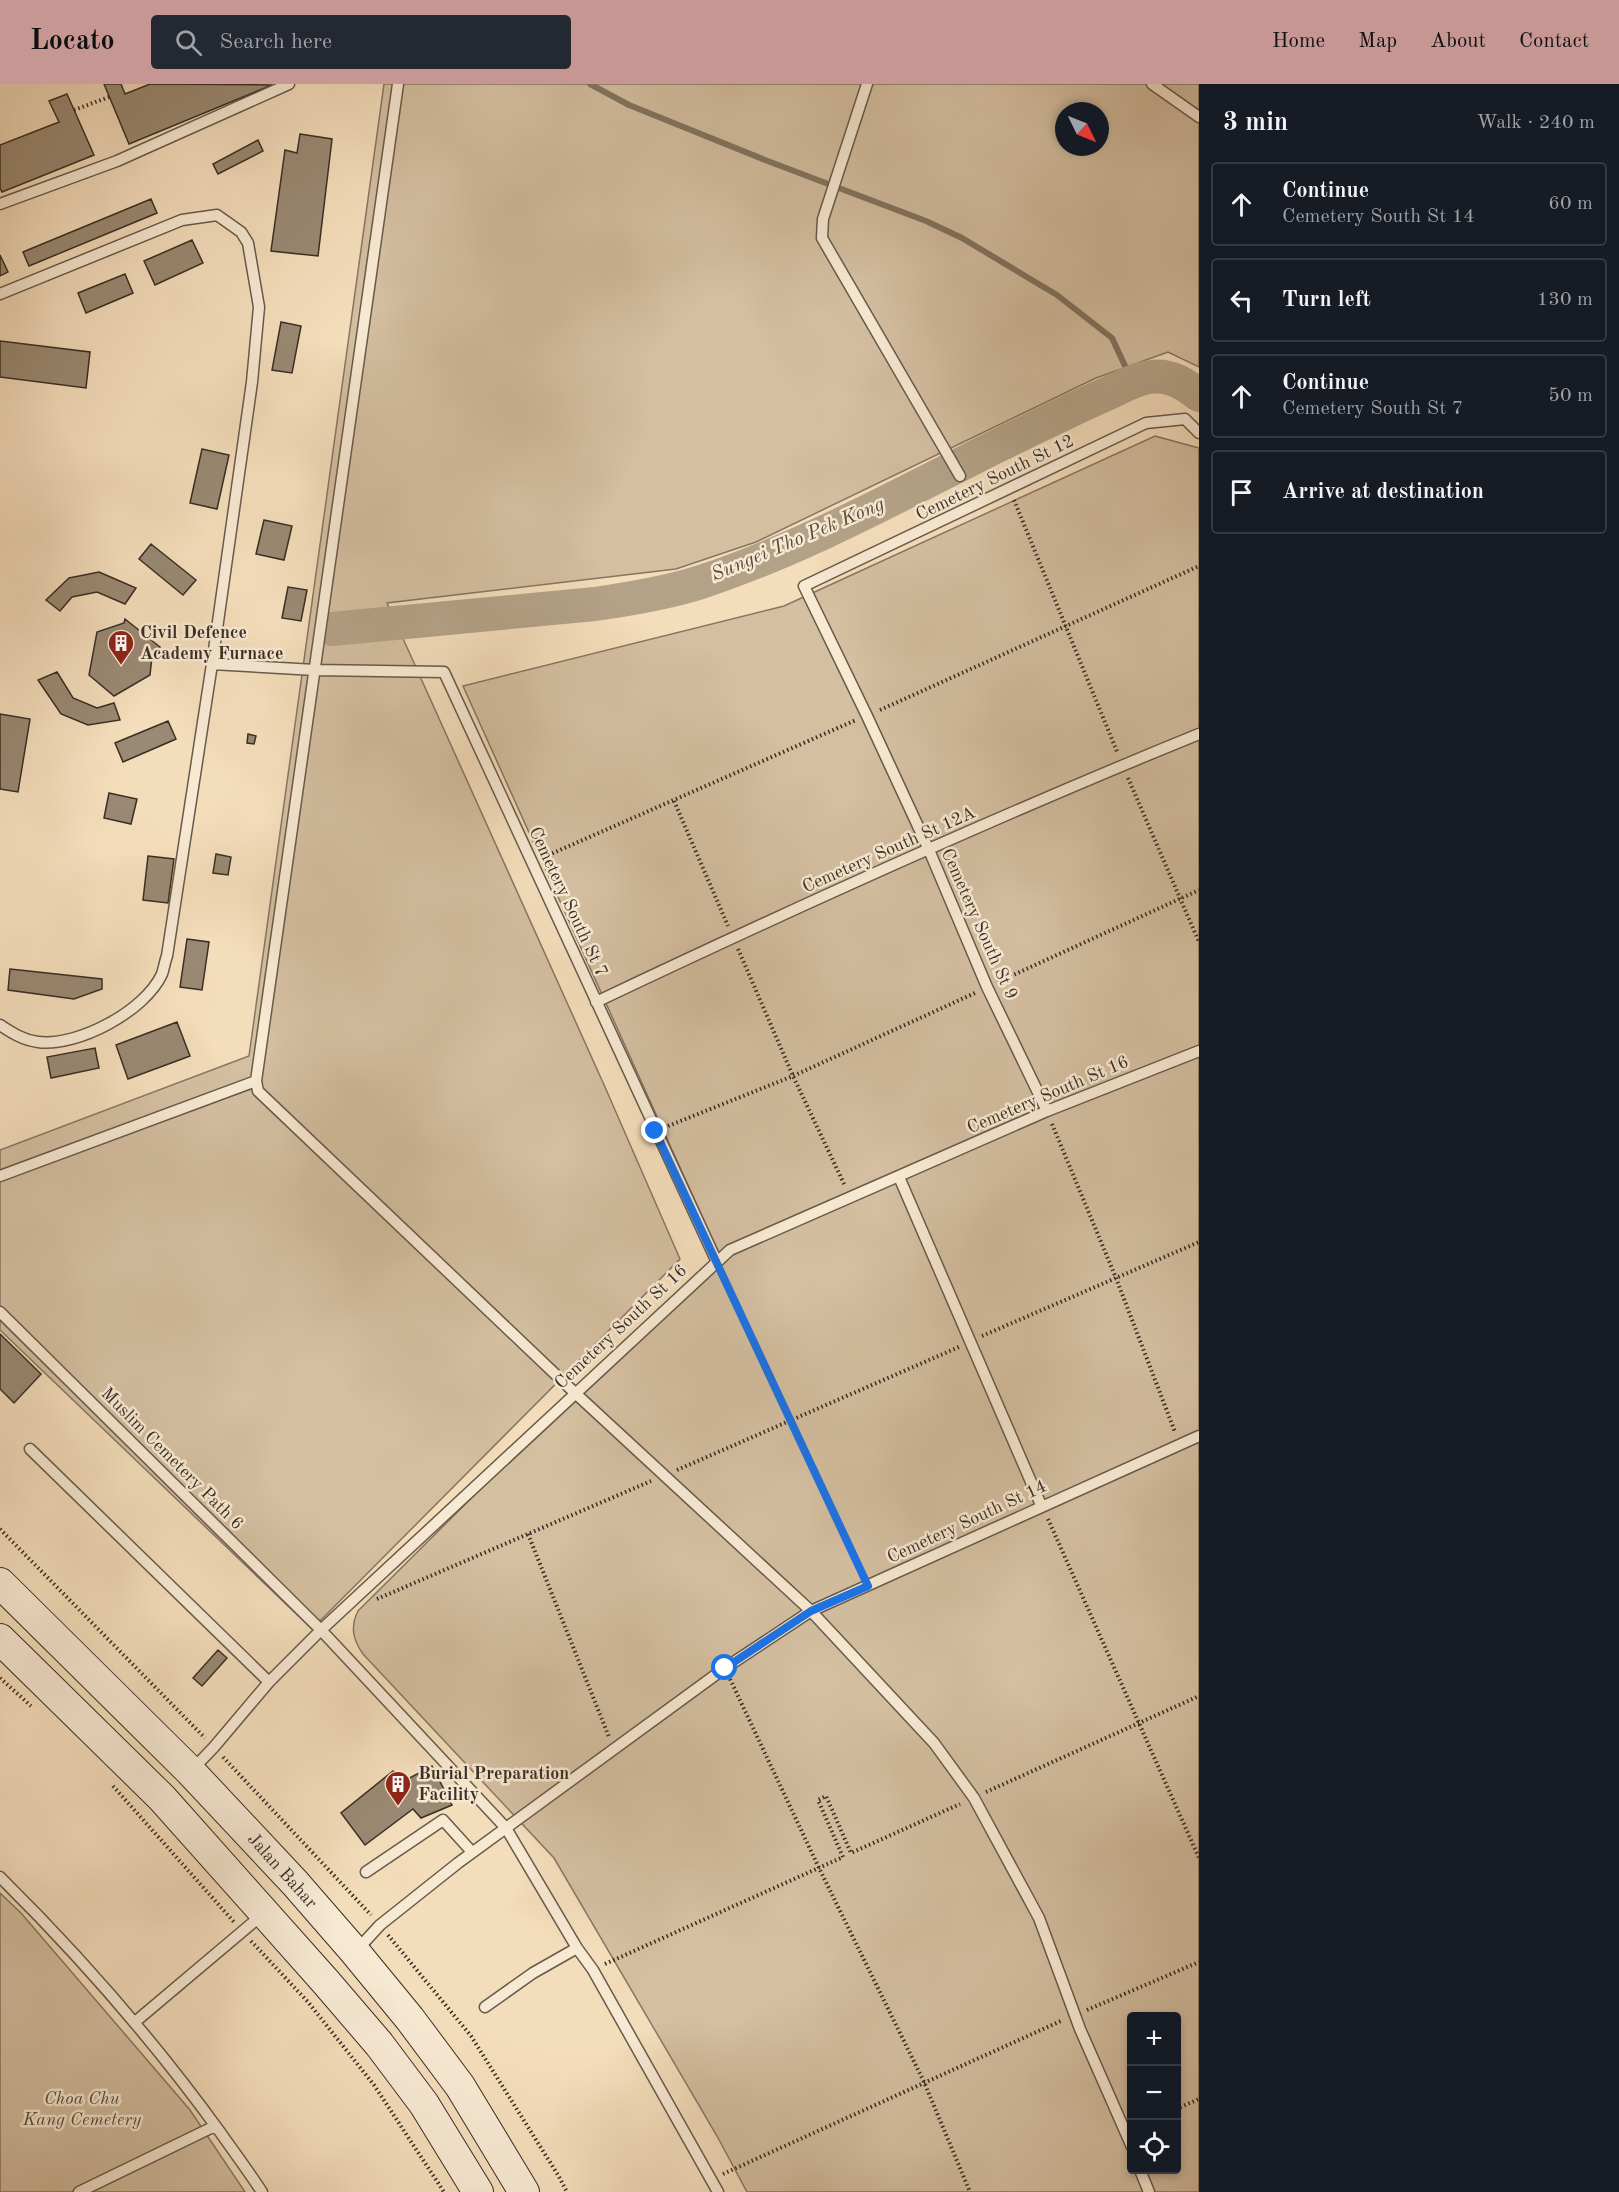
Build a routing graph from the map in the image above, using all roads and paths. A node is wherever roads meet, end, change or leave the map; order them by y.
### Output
1 (289, 84) edge
2 (398, 84) edge
3 (867, 84) edge
4 (1152, 84) edge
5 (109, 97) dead end
6 (74, 110) dead end
7 (1199, 117) edge
8 (0, 204) edge
9 (0, 294) edge
10 (1199, 433) edge
11 (960, 476) dead end
12 (1009, 489) junction
13 (1199, 566) edge
14 (804, 586) joint
15 (1065, 625) junction
16 (212, 664) junction
17 (315, 670) junction
18 (867, 716) junction
19 (1199, 734) edge
20 (1122, 765) junction
21 (674, 801) junction
22 (929, 850) junction
23 (532, 863) junction
24 (1199, 890) edge
25 (1180, 899) junction
26 (733, 937) junction
27 (1199, 942) edge
28 (987, 987) junction
29 (596, 1002) junction
30 (0, 1025) edge
31 (1199, 1050) edge
32 (793, 1076) junction
33 (256, 1081) junction
34 (1047, 1111) junction
35 (655, 1131) junction
36 (0, 1176) edge
37 (899, 1177) junction
38 (850, 1198) junction
39 (1199, 1242) edge
40 (717, 1262) junction
41 (1116, 1278) junction
42 (0, 1312) edge
43 (970, 1341) junction
44 (574, 1392) junction
45 (1199, 1436) edge
46 (1180, 1444) junction
47 (30, 1449) dead end
48 (1041, 1505) junction
49 (528, 1534) dead end
50 (0, 1583) edge
51 (868, 1586) junction
52 (811, 1611) junction
53 (321, 1630) junction
54 (0, 1639) edge
55 (725, 1668) junction
56 (269, 1682) junction
57 (1199, 1696) edge
58 (1138, 1723) junction
59 (614, 1750) junction
60 (190, 1771) junction
61 (974, 1798) junction
62 (506, 1828) junction
63 (472, 1852) junction
64 (1199, 1858) edge
65 (819, 1868) junction
66 (366, 1872) dead end
67 (0, 1877) edge
68 (265, 1913) junction
69 (577, 1948) junction
70 (355, 1952) junction
71 (1199, 1962) edge
72 (593, 1970) junction
73 (485, 2007) dead end
74 (1075, 2015) junction
75 (135, 2022) junction
76 (924, 2082) junction
77 (1199, 2099) edge
78 (1181, 2107) edge
79 (215, 2126) junction
80 (1127, 2138) edge
81 (1142, 2174) edge
82 (711, 2179) junction
83 (79, 2192) edge
84 (262, 2192) edge
85 (478, 2192) edge
86 (524, 2192) edge
87 (718, 2192) edge
88 (970, 2192) edge
89 (1149, 2192) edge

1 - 8 lane
2 - 17 lane
3 - 11 lane
4 - 7 lane
5 - 6 path
9 - 16 lane
10 - 12 lane, Cemetery South St 12
12 - 14 lane, Cemetery South St 12
12 - 15 path
13 - 15 path
14 - 18 lane, Cemetery South St 9
15 - 18 path
15 - 20 path
16 - 17 lane
16 - 30 lane
17 - 23 lane, Cemetery South St 7
17 - 33 lane
18 - 21 path
18 - 22 lane, Cemetery South St 9
19 - 20 lane, Cemetery South St 12A
20 - 22 lane, Cemetery South St 12A
20 - 25 path
21 - 23 path
21 - 26 path
22 - 26 lane, Cemetery South St 12A
22 - 28 lane, Cemetery South St 9
23 - 29 lane, Cemetery South St 7
24 - 25 path
25 - 27 path
25 - 28 path
26 - 29 lane, Cemetery South St 12A
26 - 32 path
28 - 32 path
28 - 34 lane, Cemetery South St 9
29 - 35 lane, Cemetery South St 7
31 - 34 lane, Cemetery South St 16
32 - 35 path
32 - 38 path
33 - 36 lane
33 - 44 lane
34 - 37 lane, Cemetery South St 16
34 - 41 path
35 - 40 lane, Cemetery South St 7
37 - 38 lane, Cemetery South St 16
37 - 43 lane
38 - 40 lane, Cemetery South St 16
39 - 41 path
40 - 44 lane, Cemetery South St 16
40 - 51 path
41 - 43 path
41 - 46 path
42 - 53 lane, Muslim Cemetery Path 6
43 - 48 lane
44 - 52 lane
44 - 53 lane, Cemetery South St 16
45 - 46 lane, Cemetery South St 14
46 - 48 lane, Cemetery South St 14
47 - 56 lane
48 - 51 lane, Cemetery South St 14
48 - 58 path
49 - 59 path
50 - 60 main road, Jalan Bahar
51 - 52 lane, Cemetery South St 14
52 - 55 lane, Cemetery South St 14
52 - 61 lane
53 - 56 lane, Cemetery South St 16
53 - 62 lane, Muslim Cemetery Path 6
54 - 68 main road
55 - 59 lane, Cemetery South St 14
55 - 65 path
56 - 60 lane, Cemetery South St 16
57 - 58 path
58 - 61 path
58 - 64 path
59 - 62 lane, Cemetery South St 14
60 - 70 main road, Jalan Bahar
61 - 65 path
61 - 74 lane
62 - 63 lane, Cemetery South St 14
62 - 69 lane, Muslim Cemetery Path 6
63 - 66 lane
63 - 70 lane, Cemetery South St 14
65 - 72 path
65 - 76 path
67 - 75 lane
68 - 75 lane
68 - 85 main road
69 - 72 lane, Muslim Cemetery Path 6
69 - 73 lane
70 - 86 main road, Jalan Bahar
71 - 74 path
72 - 82 lane, Muslim Cemetery Path 6
74 - 76 path
74 - 80 lane
75 - 79 lane
76 - 82 path
76 - 88 path
77 - 78 path
79 - 83 lane
79 - 84 lane
81 - 89 lane
82 - 87 lane, Muslim Cemetery Path 6

